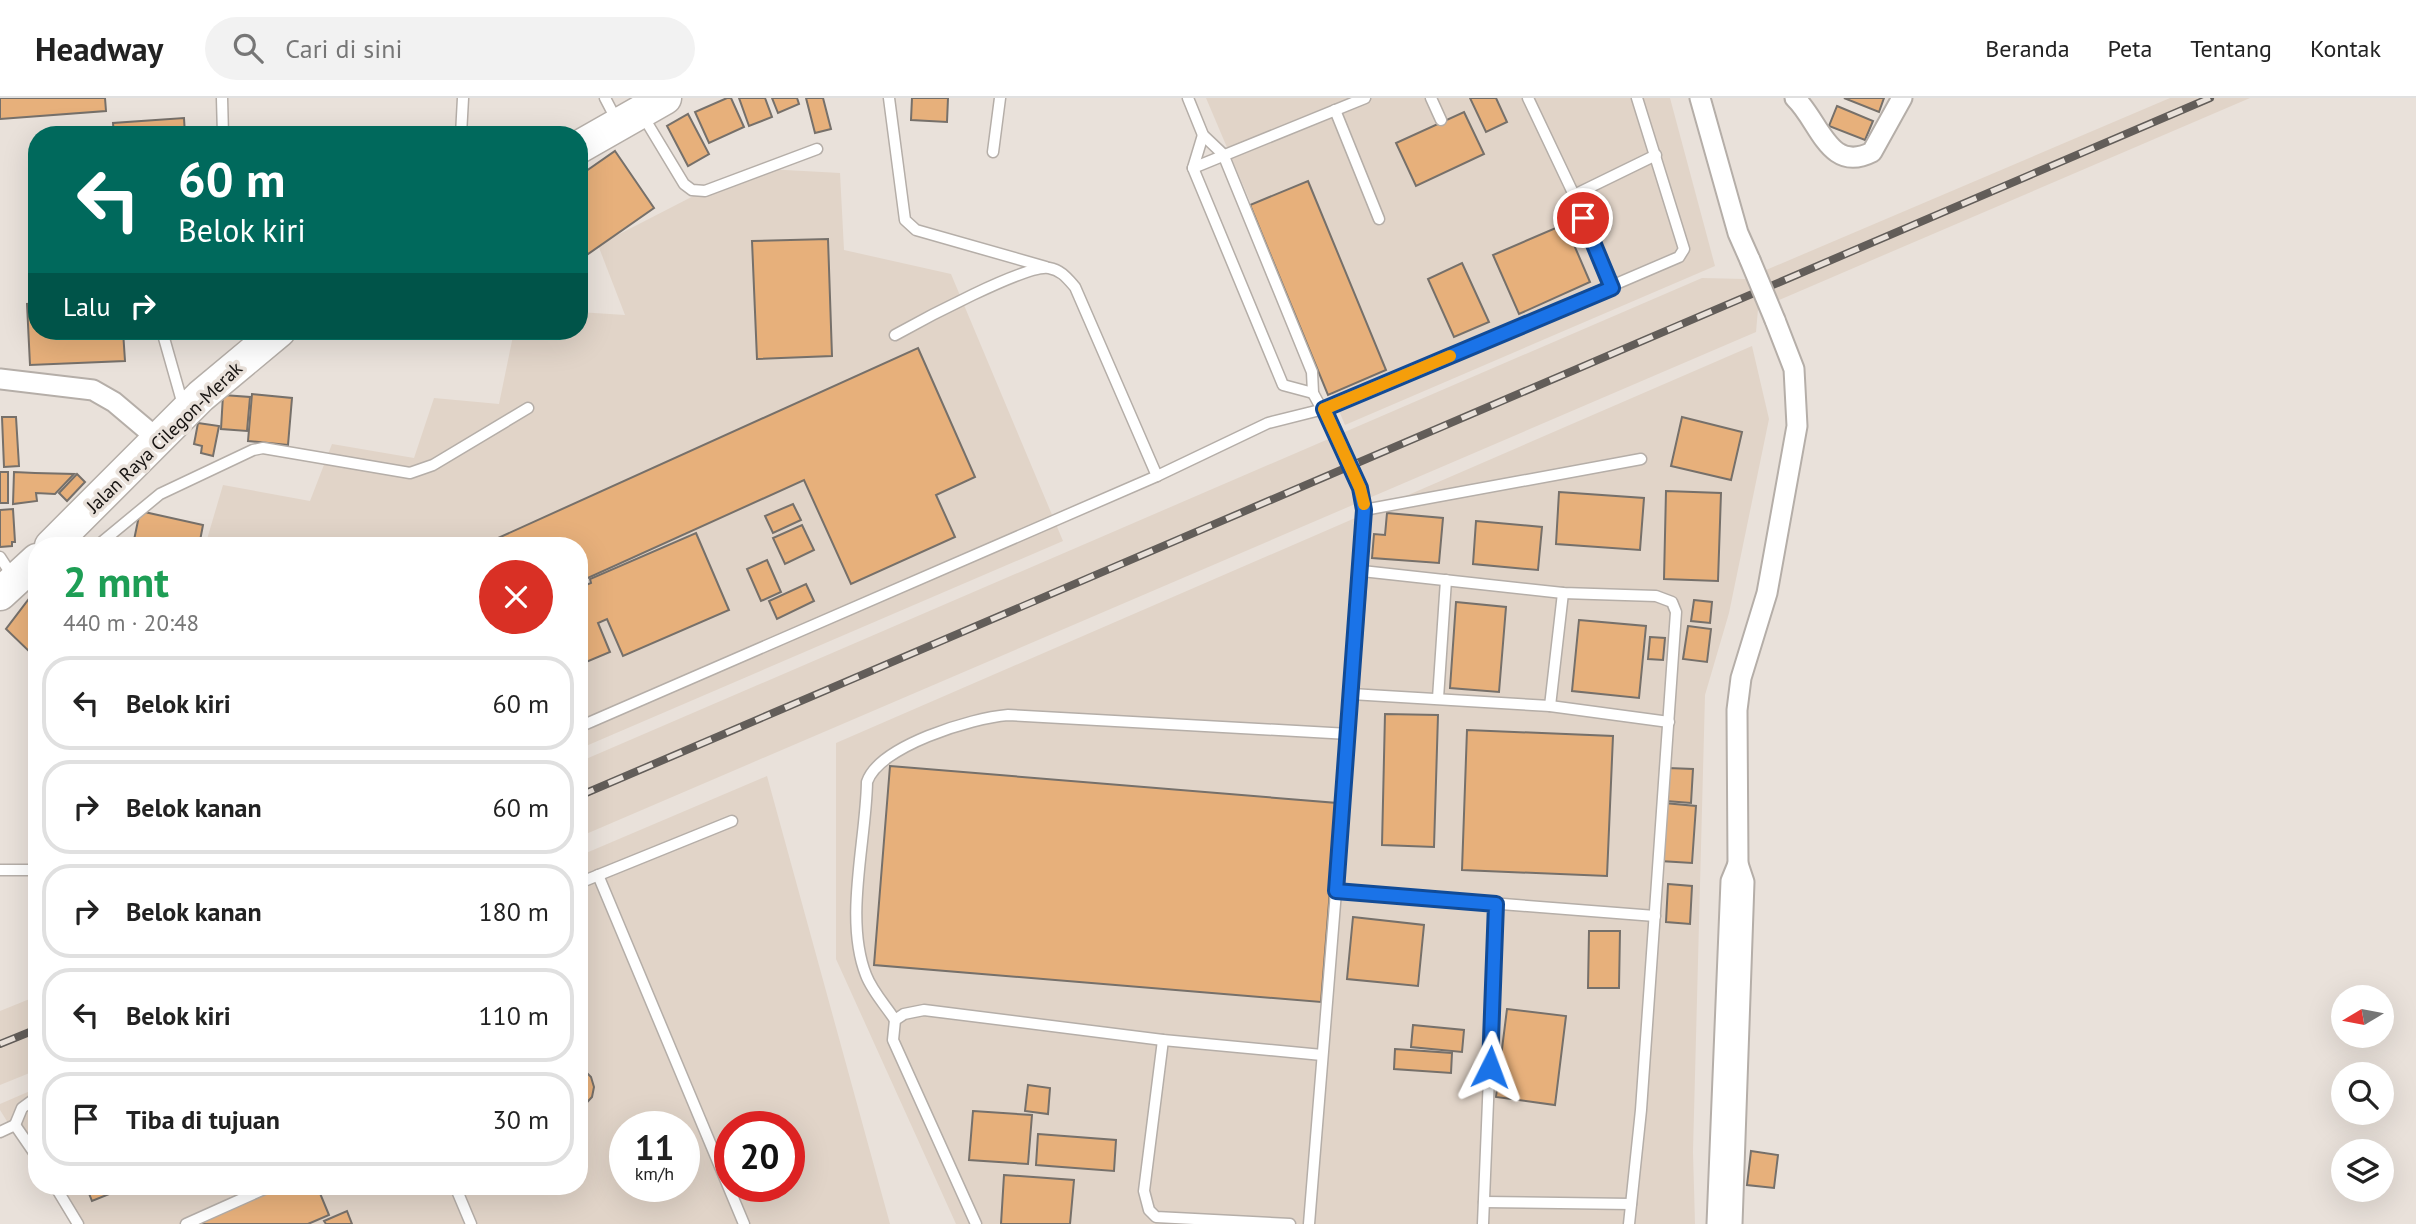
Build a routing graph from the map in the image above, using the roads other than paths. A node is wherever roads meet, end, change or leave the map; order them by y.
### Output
1 (222, 98) edge
2 (463, 98) edge
3 (889, 98) edge
4 (1000, 98) edge
5 (1188, 98) edge
6 (1365, 98) edge
7 (1431, 98) edge
8 (1528, 98) edge
9 (1637, 98) edge
10 (1700, 98) edge
11 (1795, 98) edge
12 (1902, 98) edge
13 (632, 108) edge
14 (1335, 110) junction
15 (1441, 120) dead end
16 (223, 126) edge
17 (461, 126) edge
18 (1203, 135) junction
19 (588, 140) edge
20 (817, 149) dead end
21 (993, 152) dead end
22 (1223, 154) junction
23 (1656, 155) junction
24 (1193, 168) junction
25 (1574, 195) junction
26 (1379, 219) dead end
27 (1046, 267) junction
28 (1612, 288) junction
29 (895, 335) dead end
30 (165, 340) edge
31 (263, 340) edge
32 (0, 379) edge
33 (1313, 393) junction
34 (528, 408) dead end
35 (1324, 409) junction
36 (186, 412) junction
37 (159, 440) junction
38 (1641, 459) dead end
39 (1157, 476) junction
40 (1364, 510) junction
41 (60, 537) edge
42 (108, 537) edge
43 (1362, 571) junction
44 (1446, 580) junction
45 (1563, 593) junction
46 (1351, 694) junction
47 (1438, 698) junction
48 (1550, 706) junction
49 (1669, 722) junction
50 (588, 723) edge
51 (1349, 734) junction
52 (732, 821) dead end
53 (1738, 864) junction
54 (0, 870) edge
55 (28, 870) edge
56 (598, 876) junction
57 (588, 880) edge
58 (1336, 891) junction
59 (1496, 904) junction
60 (1655, 916) junction
61 (895, 1020) junction
62 (1163, 1040) junction
63 (1322, 1055) junction
64 (28, 1104) edge
65 (15, 1125) junction
66 (0, 1132) edge
67 (28, 1144) edge
68 (60, 1195) edge
69 (251, 1195) edge
70 (459, 1195) edge
71 (1484, 1202) junction
72 (1632, 1204) junction
73 (1167, 1221) edge
74 (78, 1224) edge
75 (186, 1224) edge
76 (471, 1224) edge
77 (744, 1224) edge
78 (976, 1224) edge
79 (1290, 1224) edge
80 (1309, 1224) edge
81 (1483, 1224) edge
82 (1629, 1224) edge
83 (1717, 1224) edge
84 (1731, 1224) edge

1 - 16 lane
2 - 17 lane
3 - 27 lane
4 - 21 lane
5 - 18 lane
6 - 14 lane
7 - 15 lane
8 - 25 lane
9 - 23 lane
10 - 53 street, bridge
11 - 12 street
13 - 19 highway
13 - 20 lane
14 - 22 lane
14 - 26 lane
18 - 22 lane
18 - 24 lane
22 - 24 lane
22 - 33 lane
23 - 25 lane
23 - 28 lane
24 - 33 lane
25 - 28 lane
27 - 29 lane
27 - 39 lane
28 - 35 lane
30 - 36 lane
31 - 36 highway, Jalan Raya Cilegon-Merak
32 - 37 street
33 - 35 lane
34 - 42 lane
35 - 39 lane
35 - 40 lane, bridge
36 - 37 highway, Jalan Raya Cilegon-Merak
37 - 41 highway, Jalan Raya Cilegon-Merak
38 - 40 lane
39 - 50 lane
40 - 43 lane
43 - 44 lane
43 - 46 lane
44 - 45 lane
44 - 47 lane
45 - 48 lane
45 - 49 lane
46 - 47 lane
46 - 51 lane
47 - 48 lane
48 - 49 lane
49 - 60 lane
51 - 58 lane
51 - 61 lane
52 - 56 lane
53 - 83 street
53 - 84 street
54 - 55 lane
56 - 57 lane
56 - 77 lane
58 - 59 lane
58 - 63 lane
59 - 60 lane
59 - 71 lane
60 - 72 lane
61 - 62 lane
61 - 78 lane
62 - 63 lane
62 - 73 lane
63 - 80 lane
64 - 65 lane
65 - 66 lane
65 - 67 lane
68 - 74 lane
69 - 75 lane
70 - 76 lane
71 - 72 lane
71 - 81 lane
72 - 82 lane
73 - 79 lane

